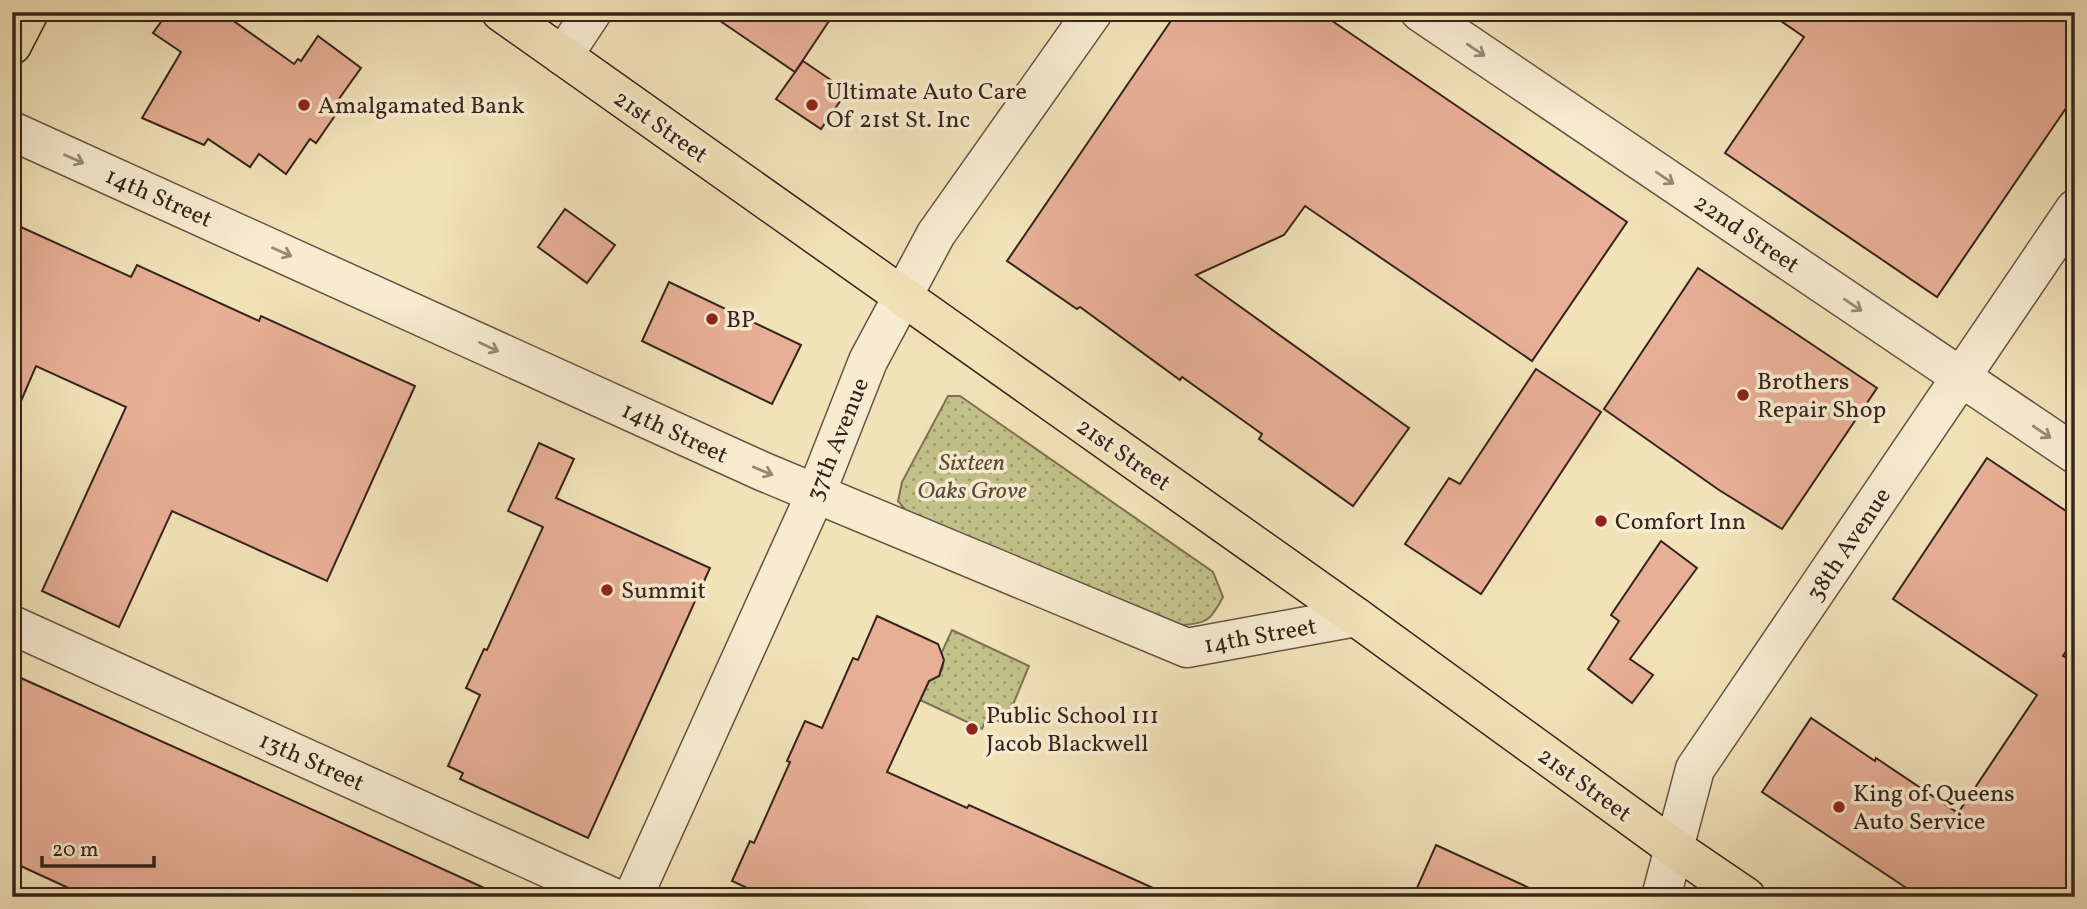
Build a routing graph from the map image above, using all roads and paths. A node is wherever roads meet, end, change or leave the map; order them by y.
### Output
1 (29, 12) edge
2 (502, 12) edge
3 (592, 12) edge
4 (1093, 12) edge
5 (1420, 12) edge
6 (12, 45) edge
7 (563, 56) junction
8 (12, 131) edge
9 (2075, 209) edge
10 (902, 297) junction
11 (1961, 378) junction
12 (2075, 454) edge
13 (816, 493) junction
14 (1356, 617) junction
15 (12, 625) edge
16 (1674, 848) junction
17 (612, 897) edge
18 (633, 897) edge
19 (1661, 897) edge
20 (1746, 897) edge

1 - 6 main road
2 - 7 main road, 21st Street
3 - 7 street
4 - 10 street, 37th Avenue
5 -> 11 street, 22nd Street
7 - 10 main road, 21st Street
8 -> 13 street, 14th Street
9 - 11 street, 38th Avenue
10 - 13 street, 37th Avenue
10 - 14 main road, 21st Street
11 -> 12 street, 22nd Street
11 - 16 street, 38th Avenue
13 - 14 street, 14th Street
13 - 18 street, 37th Avenue
14 - 16 main road, 21st Street
15 - 17 street, 13th Street
16 - 19 street, 38th Avenue
16 - 20 main road, 21st Street

